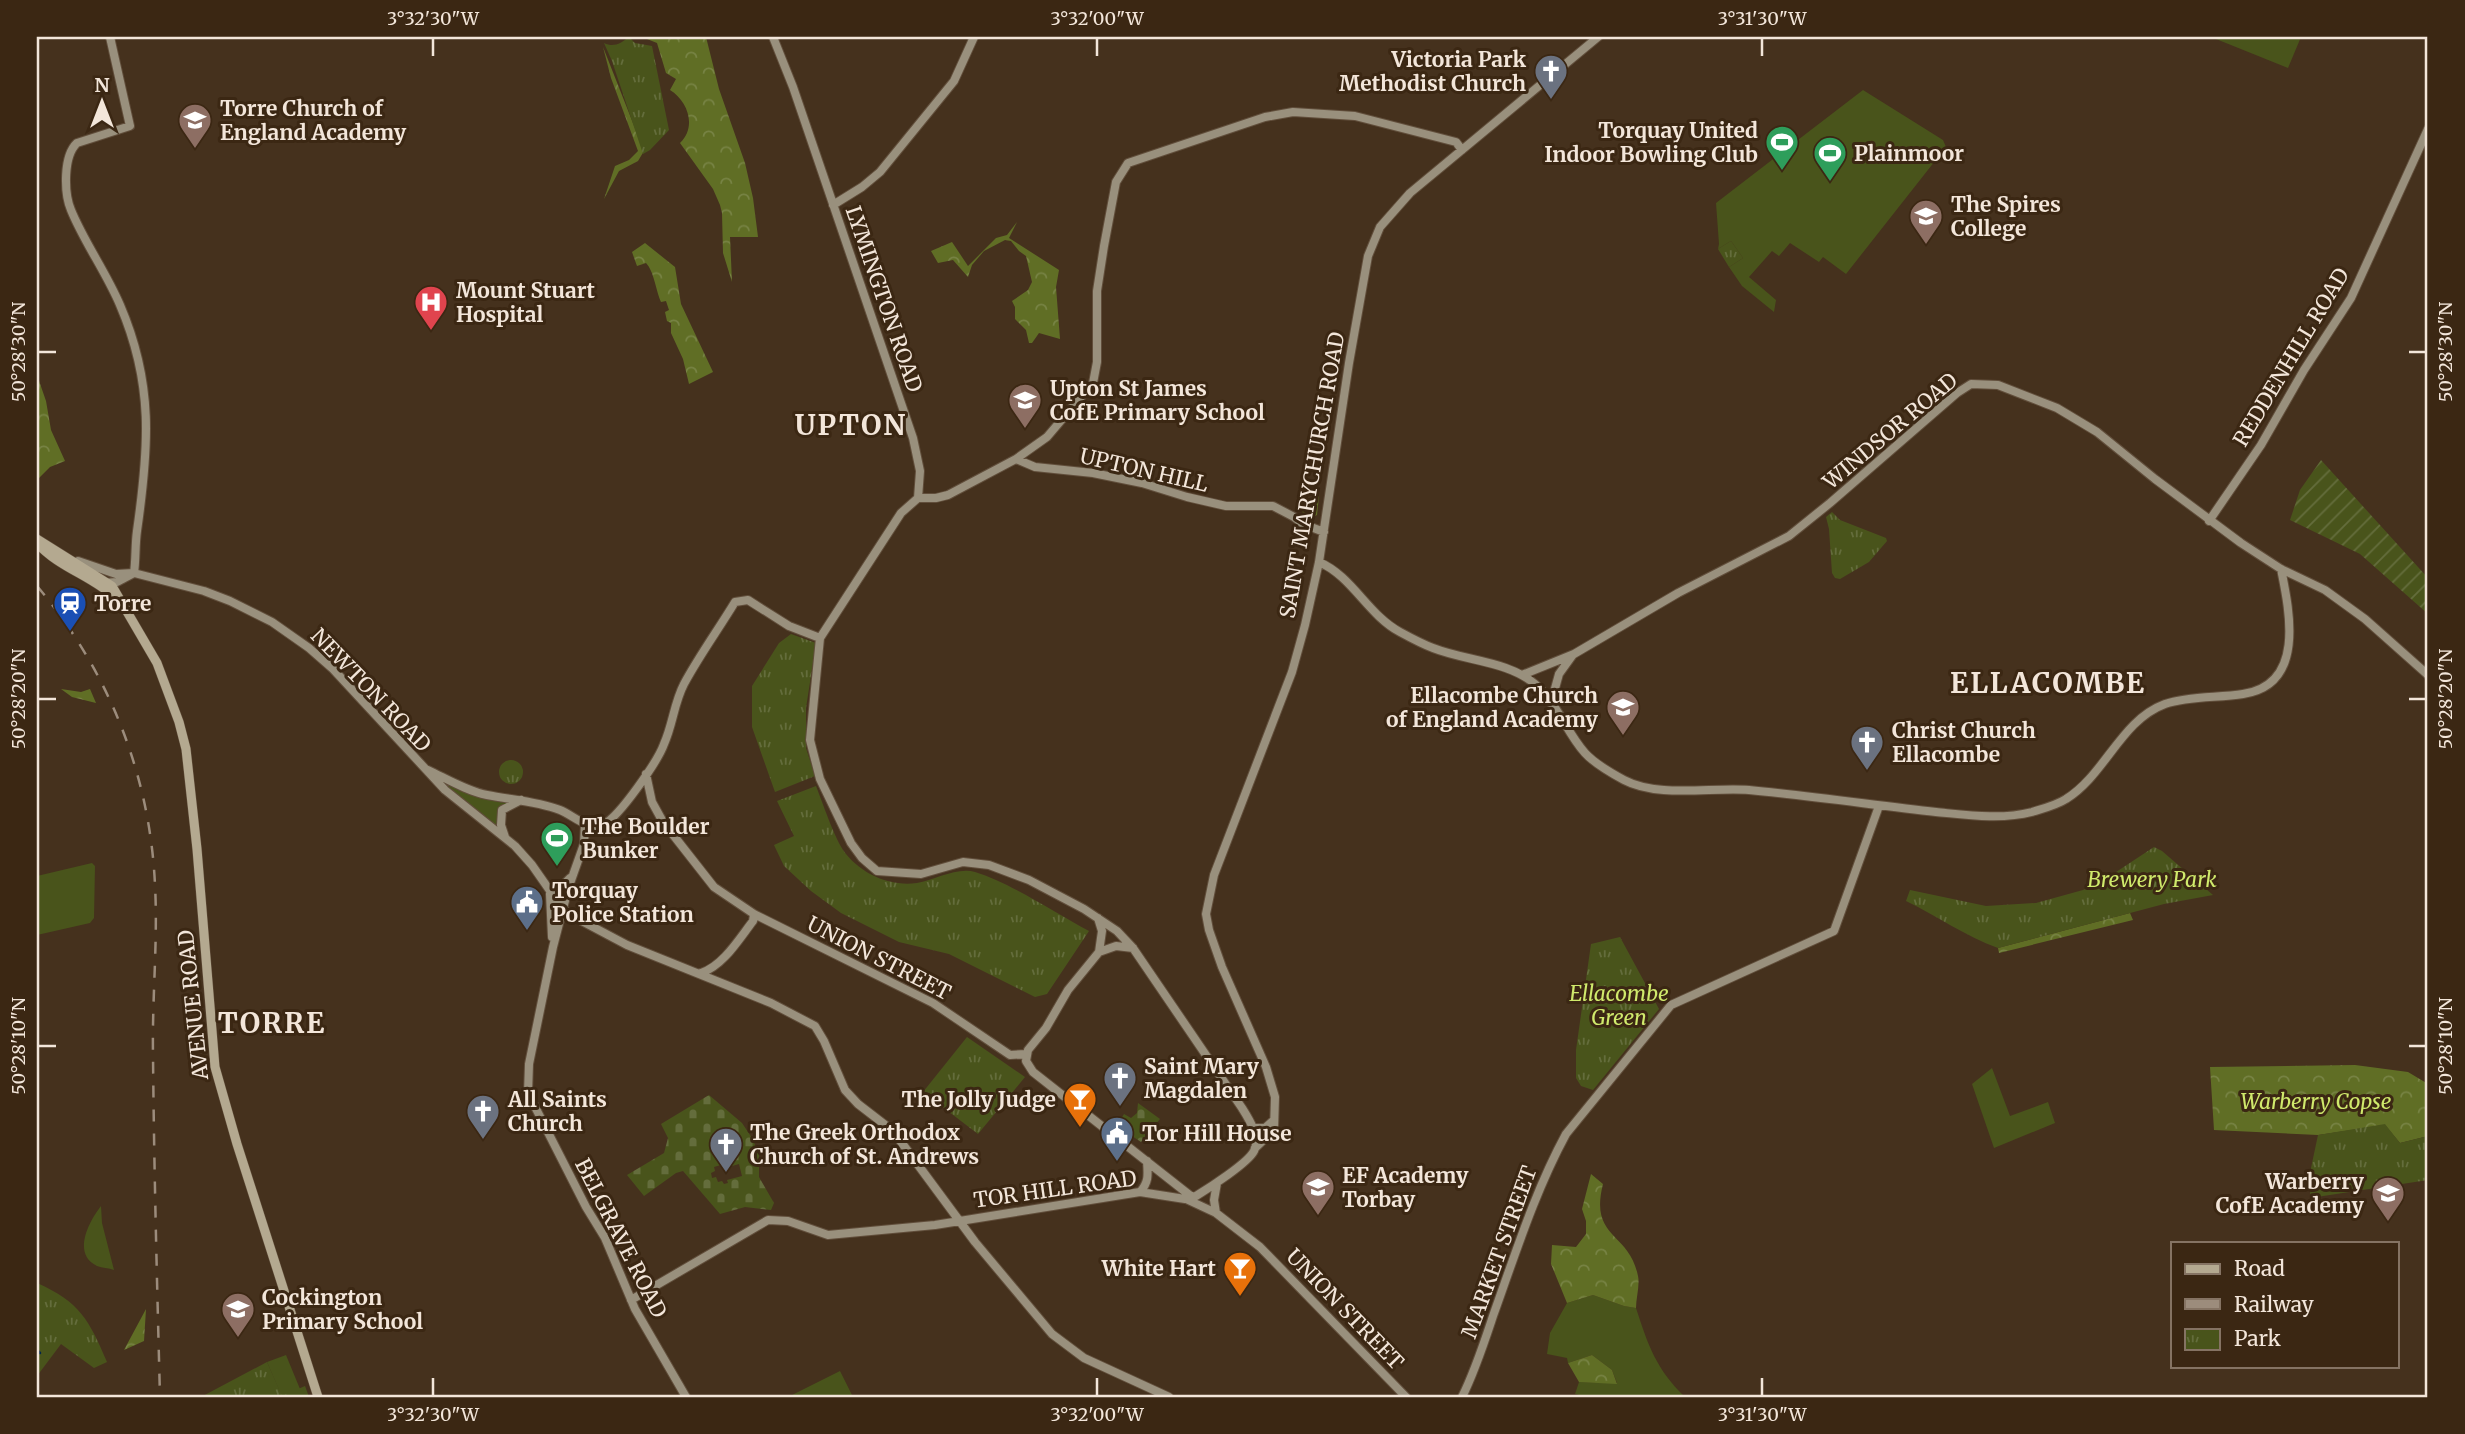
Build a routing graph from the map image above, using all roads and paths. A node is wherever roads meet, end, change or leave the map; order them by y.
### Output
1 (110, 37) edge
2 (773, 37) edge
3 (974, 37) edge
4 (1598, 37) edge
5 (2428, 129) edge
6 (1462, 150) junction
7 (833, 205) junction
8 (1016, 459) junction
9 (918, 498) junction
10 (2209, 521) junction
11 (1324, 532) junction
12 (37, 541) edge
13 (65, 556) junction
14 (1319, 562) junction
15 (2281, 569) junction
16 (130, 576) junction
17 (97, 583) junction
18 (110, 583) junction
19 (119, 595) junction
20 (125, 607) junction
21 (820, 638) junction
22 (1574, 654) junction
23 (1522, 675) junction
24 (2428, 676) edge
25 (1551, 703) junction
26 (422, 767) junction
27 (646, 774) junction
28 (628, 799) junction
29 (522, 800) junction
30 (652, 802) junction
31 (1879, 806) junction
32 (585, 824) junction
33 (505, 837) junction
34 (572, 875) junction
35 (549, 889) junction
36 (562, 908) junction
37 (754, 914) junction
38 (1098, 918) junction
39 (553, 947) junction
40 (1133, 948) junction
41 (1099, 952) junction
42 (701, 973) junction
43 (1026, 1058) junction
44 (1275, 1119) junction
45 (1252, 1128) junction
46 (1255, 1148) junction
47 (1147, 1161) junction
48 (1217, 1183) junction
49 (1140, 1192) junction
50 (1191, 1197) junction
51 (1216, 1213) junction
52 (959, 1221) junction
53 (631, 1300) junction
54 (1469, 1383) junction
55 (1150, 1393) edge
56 (318, 1397) edge
57 (686, 1397) edge
58 (1169, 1397) edge
59 (1406, 1397) edge
60 (1462, 1397) edge
61 (1469, 1397) edge

1 - 16 street
2 - 7 street, LYMINGTON ROAD
3 - 7 street
4 - 6 street, SAINT MARYCHURCH ROAD
5 - 10 street, REDDENHILL ROAD
6 - 8 street
6 - 11 street, SAINT MARYCHURCH ROAD
7 - 9 street, LYMINGTON ROAD
8 - 9 street
8 - 11 street, UPTON HILL
9 - 21 street
10 - 15 street, WINDSOR ROAD
10 - 22 street, WINDSOR ROAD
11 - 14 street, SAINT MARYCHURCH ROAD
12 - 13 main road, NEWTON ROAD
12 - 17 main road, AVENUE ROAD
13 - 16 street, NEWTON ROAD
13 - 18 main road, AVENUE ROAD
14 - 23 street
14 - 44 street, SAINT MARYCHURCH ROAD
15 - 24 street, WINDSOR ROAD
15 - 31 street
16 - 18 street, NEWTON ROAD
16 - 19 street
16 - 26 street, NEWTON ROAD
17 - 18 street, NEWTON ROAD
17 - 20 main road, AVENUE ROAD
18 - 19 main road, AVENUE ROAD
19 - 20 main road, AVENUE ROAD
20 - 56 main road, AVENUE ROAD
21 - 27 street
21 - 38 street
22 - 23 street, WINDSOR ROAD
22 - 25 street, WINDSOR ROAD
23 - 25 street
25 - 31 street
26 - 29 street, NEWTON ROAD
26 - 33 street
27 - 28 street
27 - 30 street, UNION STREET
28 - 30 street
28 - 32 street
29 - 32 street, NEWTON ROAD
29 - 33 street
30 - 37 street, UNION STREET
31 - 54 street, MARKET STREET
32 - 34 street
33 - 35 street
34 - 35 street
34 - 36 street
35 - 36 street
35 - 39 street
36 - 39 street
36 - 42 street, TOR HILL ROAD
37 - 42 street
37 - 43 street, UNION STREET
38 - 40 street
38 - 41 street
39 - 53 street, BELGRAVE ROAD
40 - 41 street
40 - 45 street
41 - 43 street
42 - 52 street, TOR HILL ROAD
43 - 47 street, UNION STREET
44 - 45 street
44 - 46 street
45 - 46 street
46 - 48 street
47 - 49 street
47 - 50 street, UNION STREET
48 - 50 street
48 - 51 street
49 - 50 street, TOR HILL ROAD
49 - 52 street, TOR HILL ROAD
50 - 51 street, UNION STREET
51 - 59 street, UNION STREET
52 - 53 street
52 - 55 street
53 - 57 street, BELGRAVE ROAD
54 - 60 street, MARKET STREET
54 - 61 street, MARKET STREET
55 - 58 street

